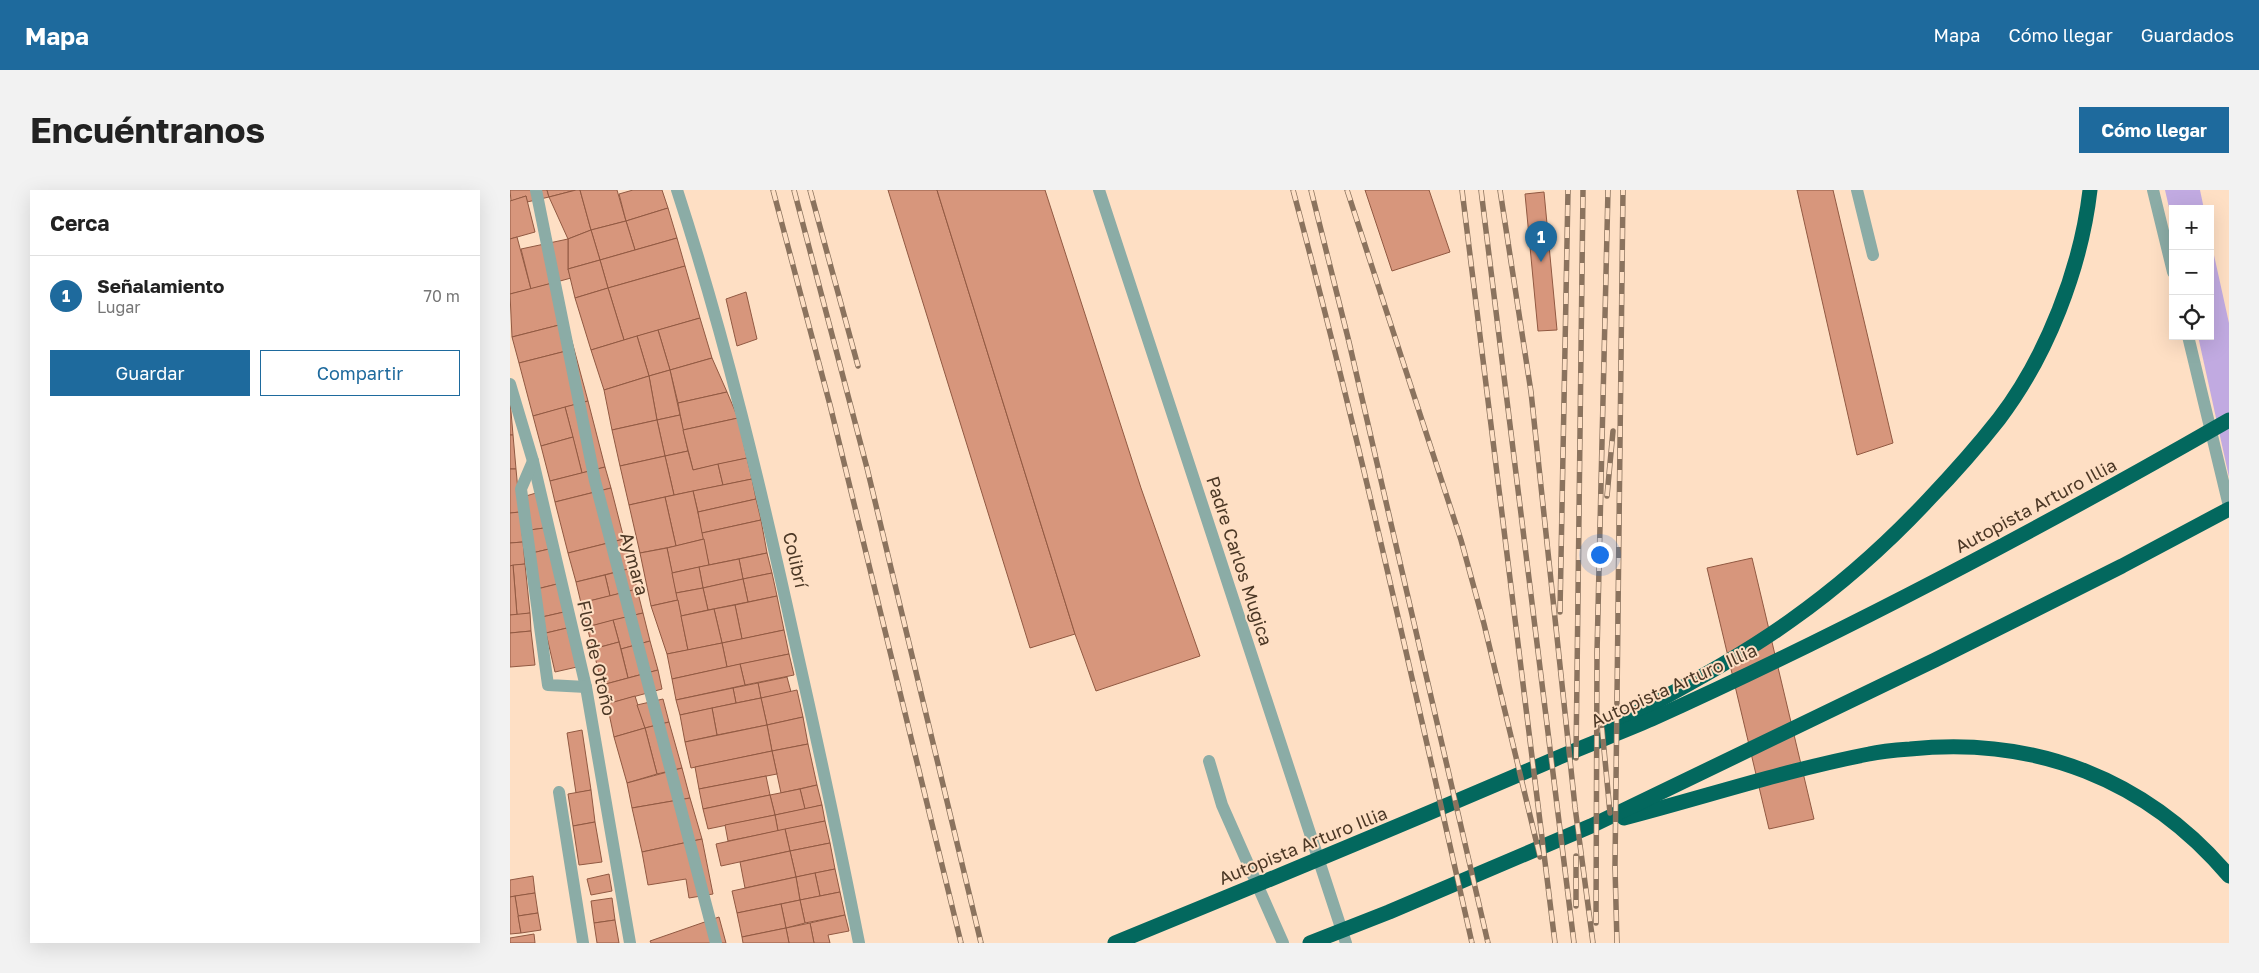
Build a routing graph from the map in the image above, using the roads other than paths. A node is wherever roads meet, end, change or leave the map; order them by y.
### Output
1 (536, 190) edge
2 (677, 190) edge
3 (1099, 190) edge
4 (1857, 190) edge
5 (2090, 190) edge
6 (2153, 190) edge
7 (1873, 255) dead end
8 (2169, 256) edge
9 (2189, 340) edge
10 (510, 384) edge
11 (2229, 420) edge
12 (533, 461) junction
13 (2229, 508) edge
14 (586, 686) junction
15 (1558, 758) junction
16 (1210, 762) dead end
17 (559, 792) dead end
18 (1591, 826) junction
19 (2229, 876) edge
20 (583, 943) edge
21 (630, 943) edge
22 (716, 943) edge
23 (859, 943) edge
24 (1115, 943) edge
25 (1283, 943) edge
26 (1310, 943) edge
27 (1346, 943) edge

1 - 22 street, Aymara
2 - 23 street, Colibrí
3 - 27 street, Padre Carlos Mugica
4 - 7 street
5 - 15 highway
6 - 8 street
9 - 13 street
10 - 12 street, Flor de Otoño
11 - 15 highway, Autopista Arturo Illia
12 - 14 street, Flor de Otoño
12 - 14 street
13 - 18 highway
14 - 21 street, Flor de Otoño
15 - 24 highway, Autopista Arturo Illia
16 - 25 street
17 - 20 street
18 - 19 highway
18 - 26 highway

